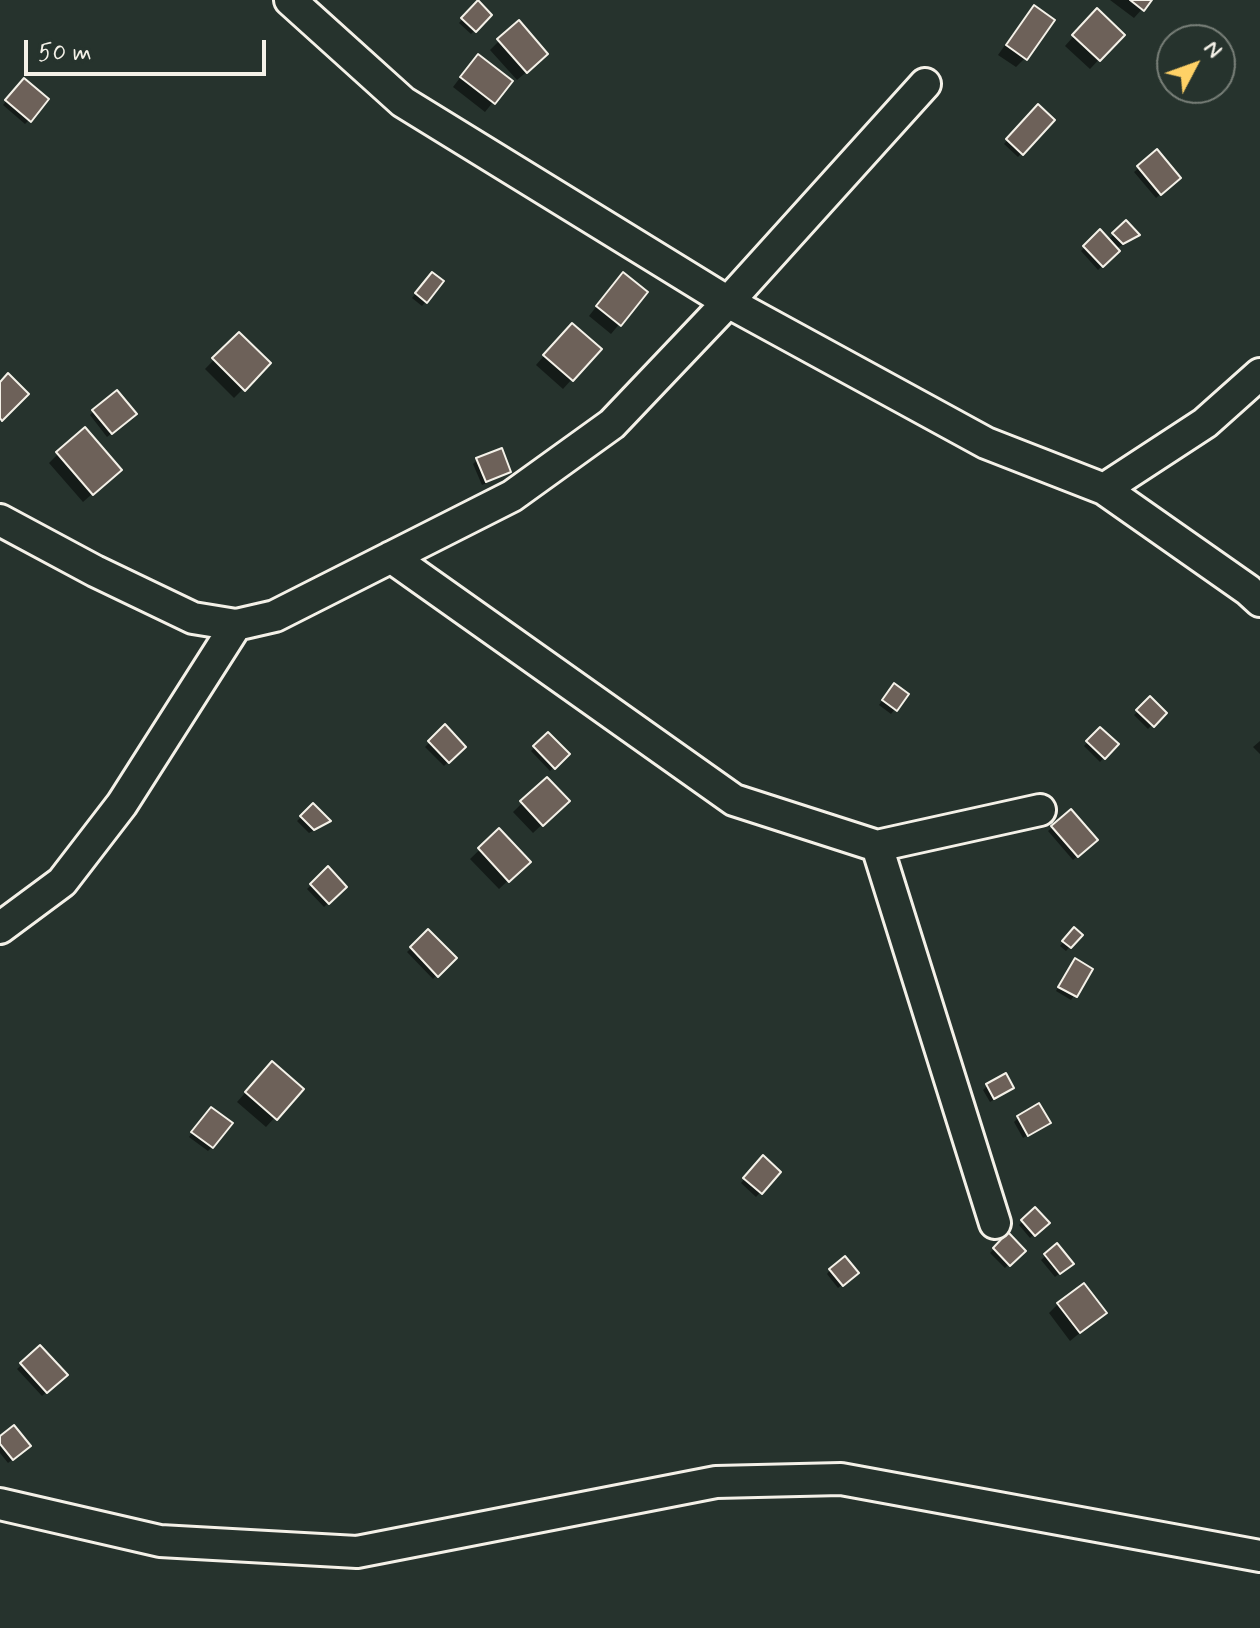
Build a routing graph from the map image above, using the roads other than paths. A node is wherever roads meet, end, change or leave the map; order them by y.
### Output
1 (290, 0) edge
2 (925, 84) dead end
3 (728, 302) junction
4 (1260, 374) edge
5 (1104, 489) junction
6 (0, 520) edge
7 (391, 557) junction
8 (1260, 601) edge
9 (236, 625) junction
10 (1040, 810) dead end
11 (877, 846) junction
12 (0, 928) edge
13 (995, 1223) dead end
14 (0, 1504) edge
15 (1260, 1556) edge

1 - 3 street
2 - 3 street
3 - 5 street
3 - 7 street
4 - 5 street
5 - 8 street
6 - 9 street
7 - 9 street
7 - 11 street
9 - 12 street
10 - 11 street
11 - 13 street
14 - 15 street

